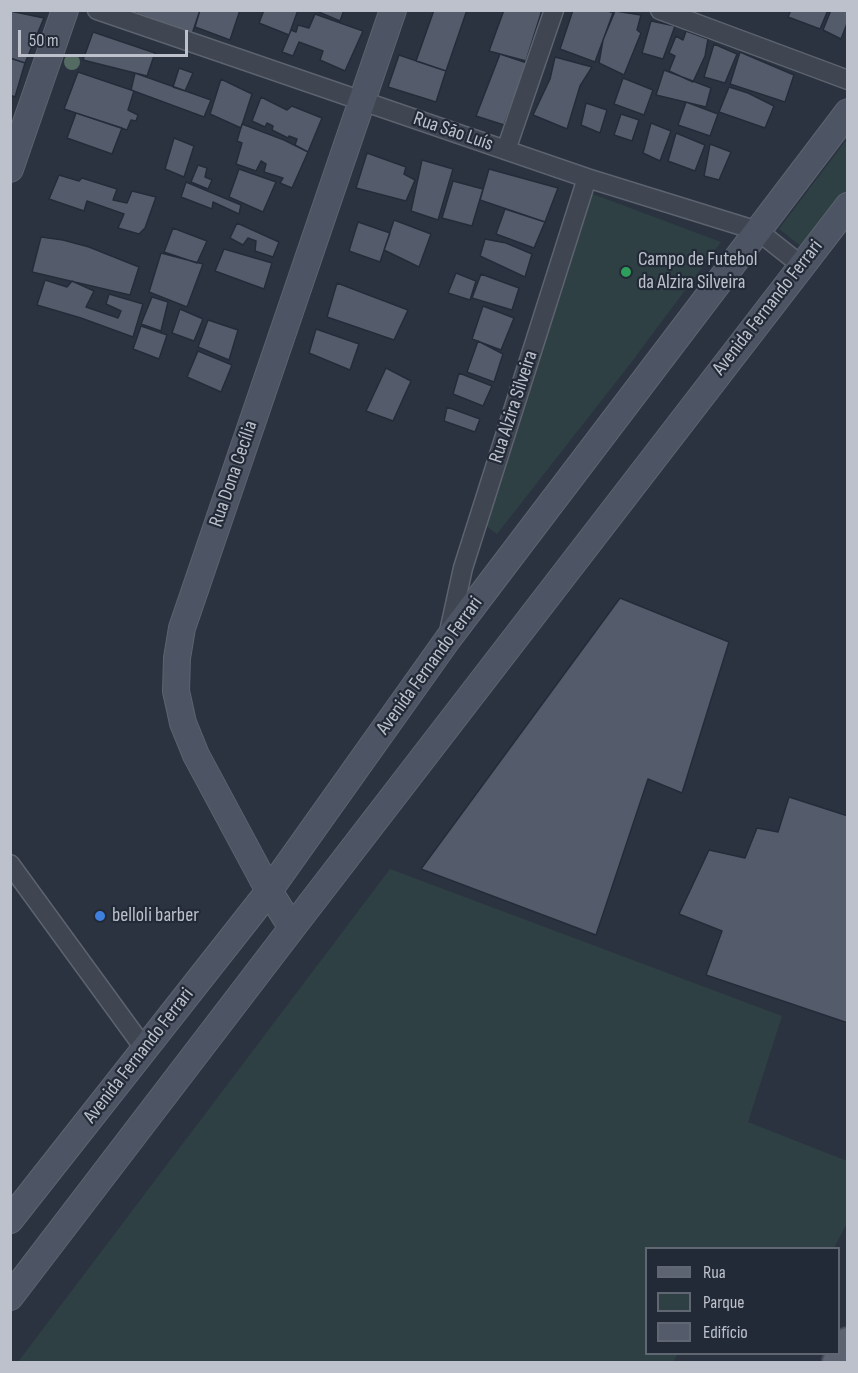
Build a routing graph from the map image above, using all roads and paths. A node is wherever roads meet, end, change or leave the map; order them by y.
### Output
1 (65, 10) edge
2 (97, 10) edge
3 (393, 10) edge
4 (554, 10) edge
5 (660, 10) edge
6 (848, 80) edge
7 (362, 101) junction
8 (848, 112) edge
9 (506, 150) junction
10 (10, 169) edge
11 (587, 178) junction
12 (848, 206) edge
13 (758, 231) junction
14 (801, 265) junction
15 (448, 639) junction
16 (10, 864) edge
17 (269, 891) junction
18 (292, 928) junction
19 (144, 1048) junction
20 (10, 1220) edge
21 (10, 1297) edge
22 (848, 1342) edge
23 (837, 1362) edge

1 - 10 main road
2 - 7 street, Rua São Luís
3 - 7 main road, Rua Dona Cecília
4 - 9 street
5 - 6 street
7 - 9 street, Rua São Luís
7 - 17 main road, Rua Dona Cecília
8 - 13 main road, Avenida Fernando Ferrari
9 - 11 street, Rua São Luís
11 - 13 street, Rua São Luís
11 - 15 street, Rua Alzira Silveira
12 - 14 main road, Avenida Fernando Ferrari
13 - 14 street, Rua São Luís
13 - 15 main road, Avenida Fernando Ferrari
14 - 18 main road, Avenida Fernando Ferrari
15 - 17 main road, Avenida Fernando Ferrari
16 - 19 street
17 - 18 main road, Rua Dona Cecília
17 - 19 main road, Avenida Fernando Ferrari
18 - 21 main road, Avenida Fernando Ferrari
19 - 20 main road, Avenida Fernando Ferrari
22 - 23 main road

